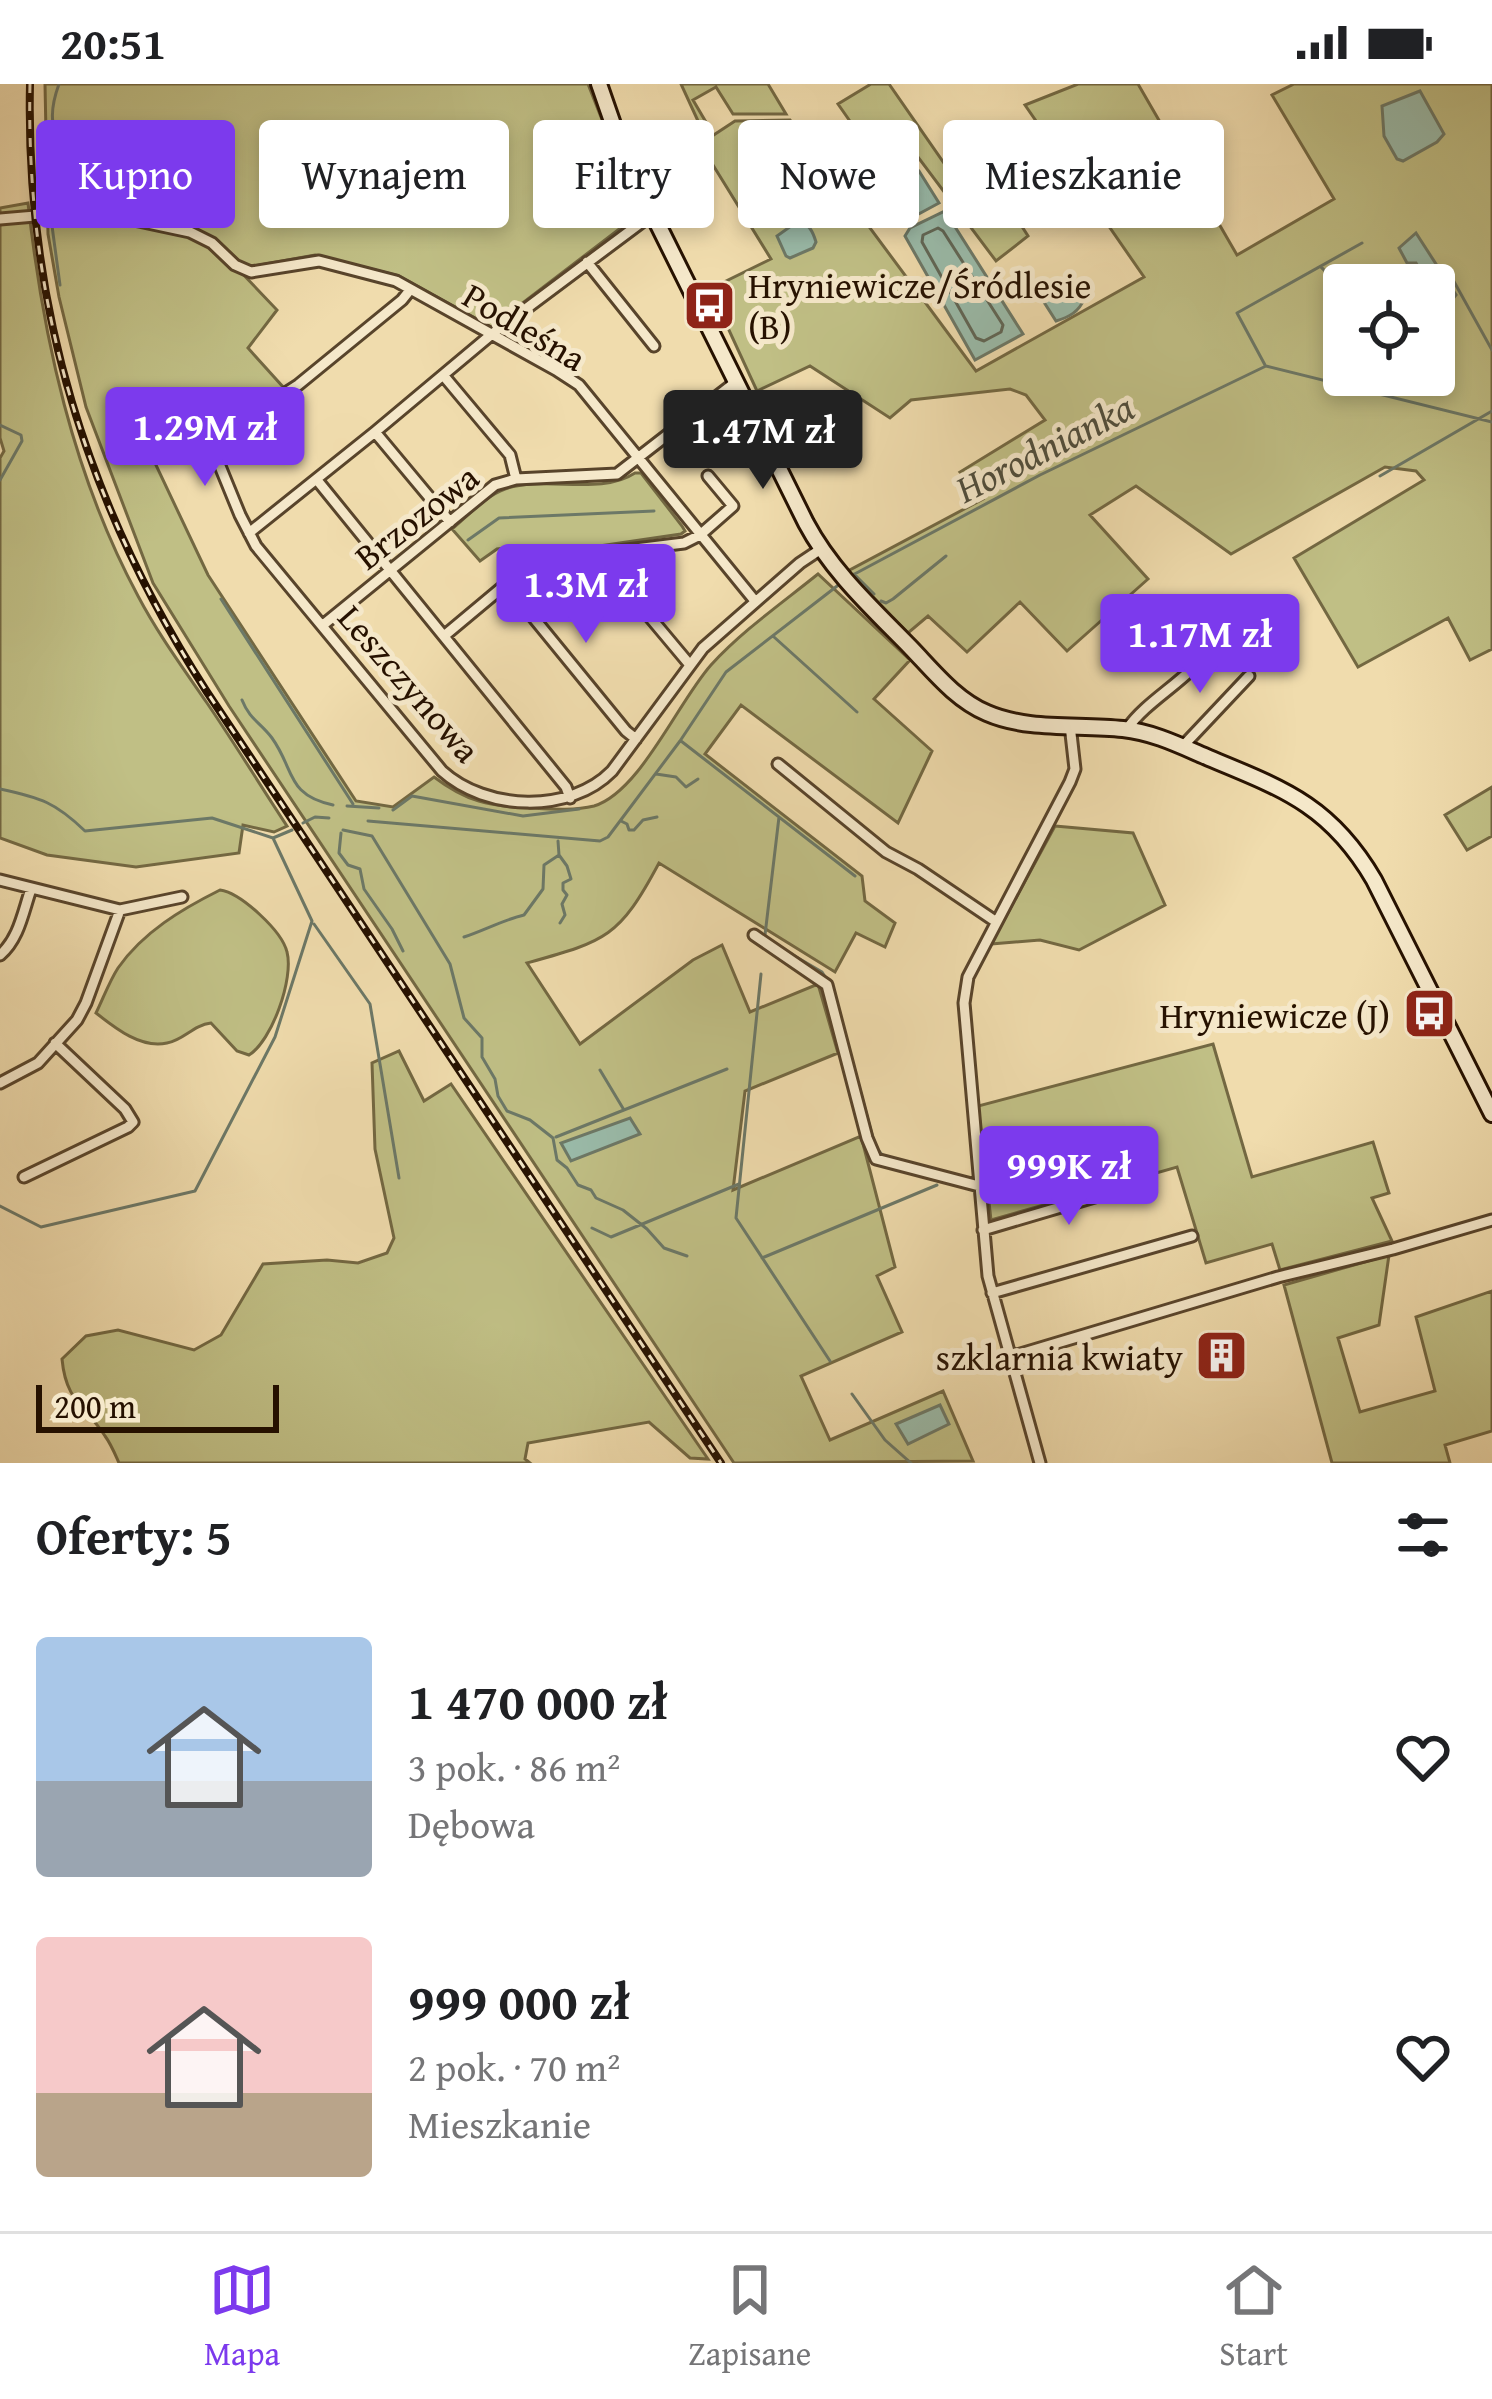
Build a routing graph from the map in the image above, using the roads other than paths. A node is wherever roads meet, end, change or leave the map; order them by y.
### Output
1 (604, 85) edge
2 (614, 120) edge
3 (0, 219) edge
4 (633, 228) edge
5 (661, 228) edge
6 (586, 262) junction
7 (410, 290) junction
8 (492, 334) junction
9 (654, 346) dead end
10 (443, 375) junction
11 (736, 381) junction
12 (204, 427) junction
13 (375, 432) junction
14 (159, 445) dead end
15 (639, 459) junction
16 (708, 476) dead end
17 (515, 479) junction
18 (317, 480) junction
19 (450, 522) junction
20 (249, 532) junction
21 (700, 535) junction
22 (821, 549) junction
23 (604, 554) junction
24 (391, 570) junction
25 (506, 584) junction
26 (755, 601) junction
27 (1184, 606) dead end
28 (323, 625) junction
29 (444, 636) junction
30 (690, 665) junction
31 (1249, 676) dead end
32 (1070, 725) junction
33 (1127, 729) junction
34 (636, 739) junction
35 (1183, 746) junction
36 (778, 764) dead end
37 (570, 798) junction
38 (0, 880) edge
39 (31, 889) junction
40 (182, 897) dead end
41 (120, 910) junction
42 (995, 921) junction
43 (754, 935) dead end
44 (0, 956) edge
45 (55, 1043) junction
46 (0, 1083) edge
47 (1492, 1114) edge
48 (24, 1177) dead end
49 (1142, 1183) dead end
50 (979, 1186) junction
51 (1492, 1220) edge
52 (983, 1230) junction
53 (1192, 1236) dead end
54 (992, 1293) junction
55 (1010, 1357) junction
56 (1040, 1463) edge

1 - 2 street
3 - 7 street, Podleśna
4 - 6 street
5 - 11 street
6 - 8 street
6 - 9 street
7 - 8 street, Podleśna
7 - 12 street
8 - 10 street
8 - 15 street, Podleśna
10 - 13 street
10 - 17 street
11 - 15 street, Brzozowa
11 - 22 street
12 - 14 street
12 - 20 street, Leszczynowa
13 - 18 street
13 - 19 street
15 - 17 street, Brzozowa
15 - 21 street, Podleśna
16 - 21 street
17 - 19 street, Brzozowa
18 - 20 street
18 - 24 street
19 - 24 street, Brzozowa
20 - 28 street, Leszczynowa
21 - 23 street
21 - 26 street, Podleśna
22 - 26 street
22 - 32 street
23 - 25 street
23 - 30 street
24 - 28 street, Brzozowa
24 - 29 street
25 - 29 street
25 - 34 street
26 - 30 street
27 - 33 street
28 - 37 street, Leszczynowa
29 - 37 street
30 - 34 street
31 - 35 street
32 - 33 street
32 - 42 street
33 - 35 street
34 - 37 street
35 - 47 street
36 - 42 street
38 - 39 street
39 - 41 street
39 - 44 street
40 - 41 street
41 - 45 street
42 - 50 street
43 - 50 street
45 - 46 street
45 - 48 street
49 - 52 street
50 - 52 street
51 - 55 street
52 - 54 street
53 - 54 street
54 - 55 street
55 - 56 street

